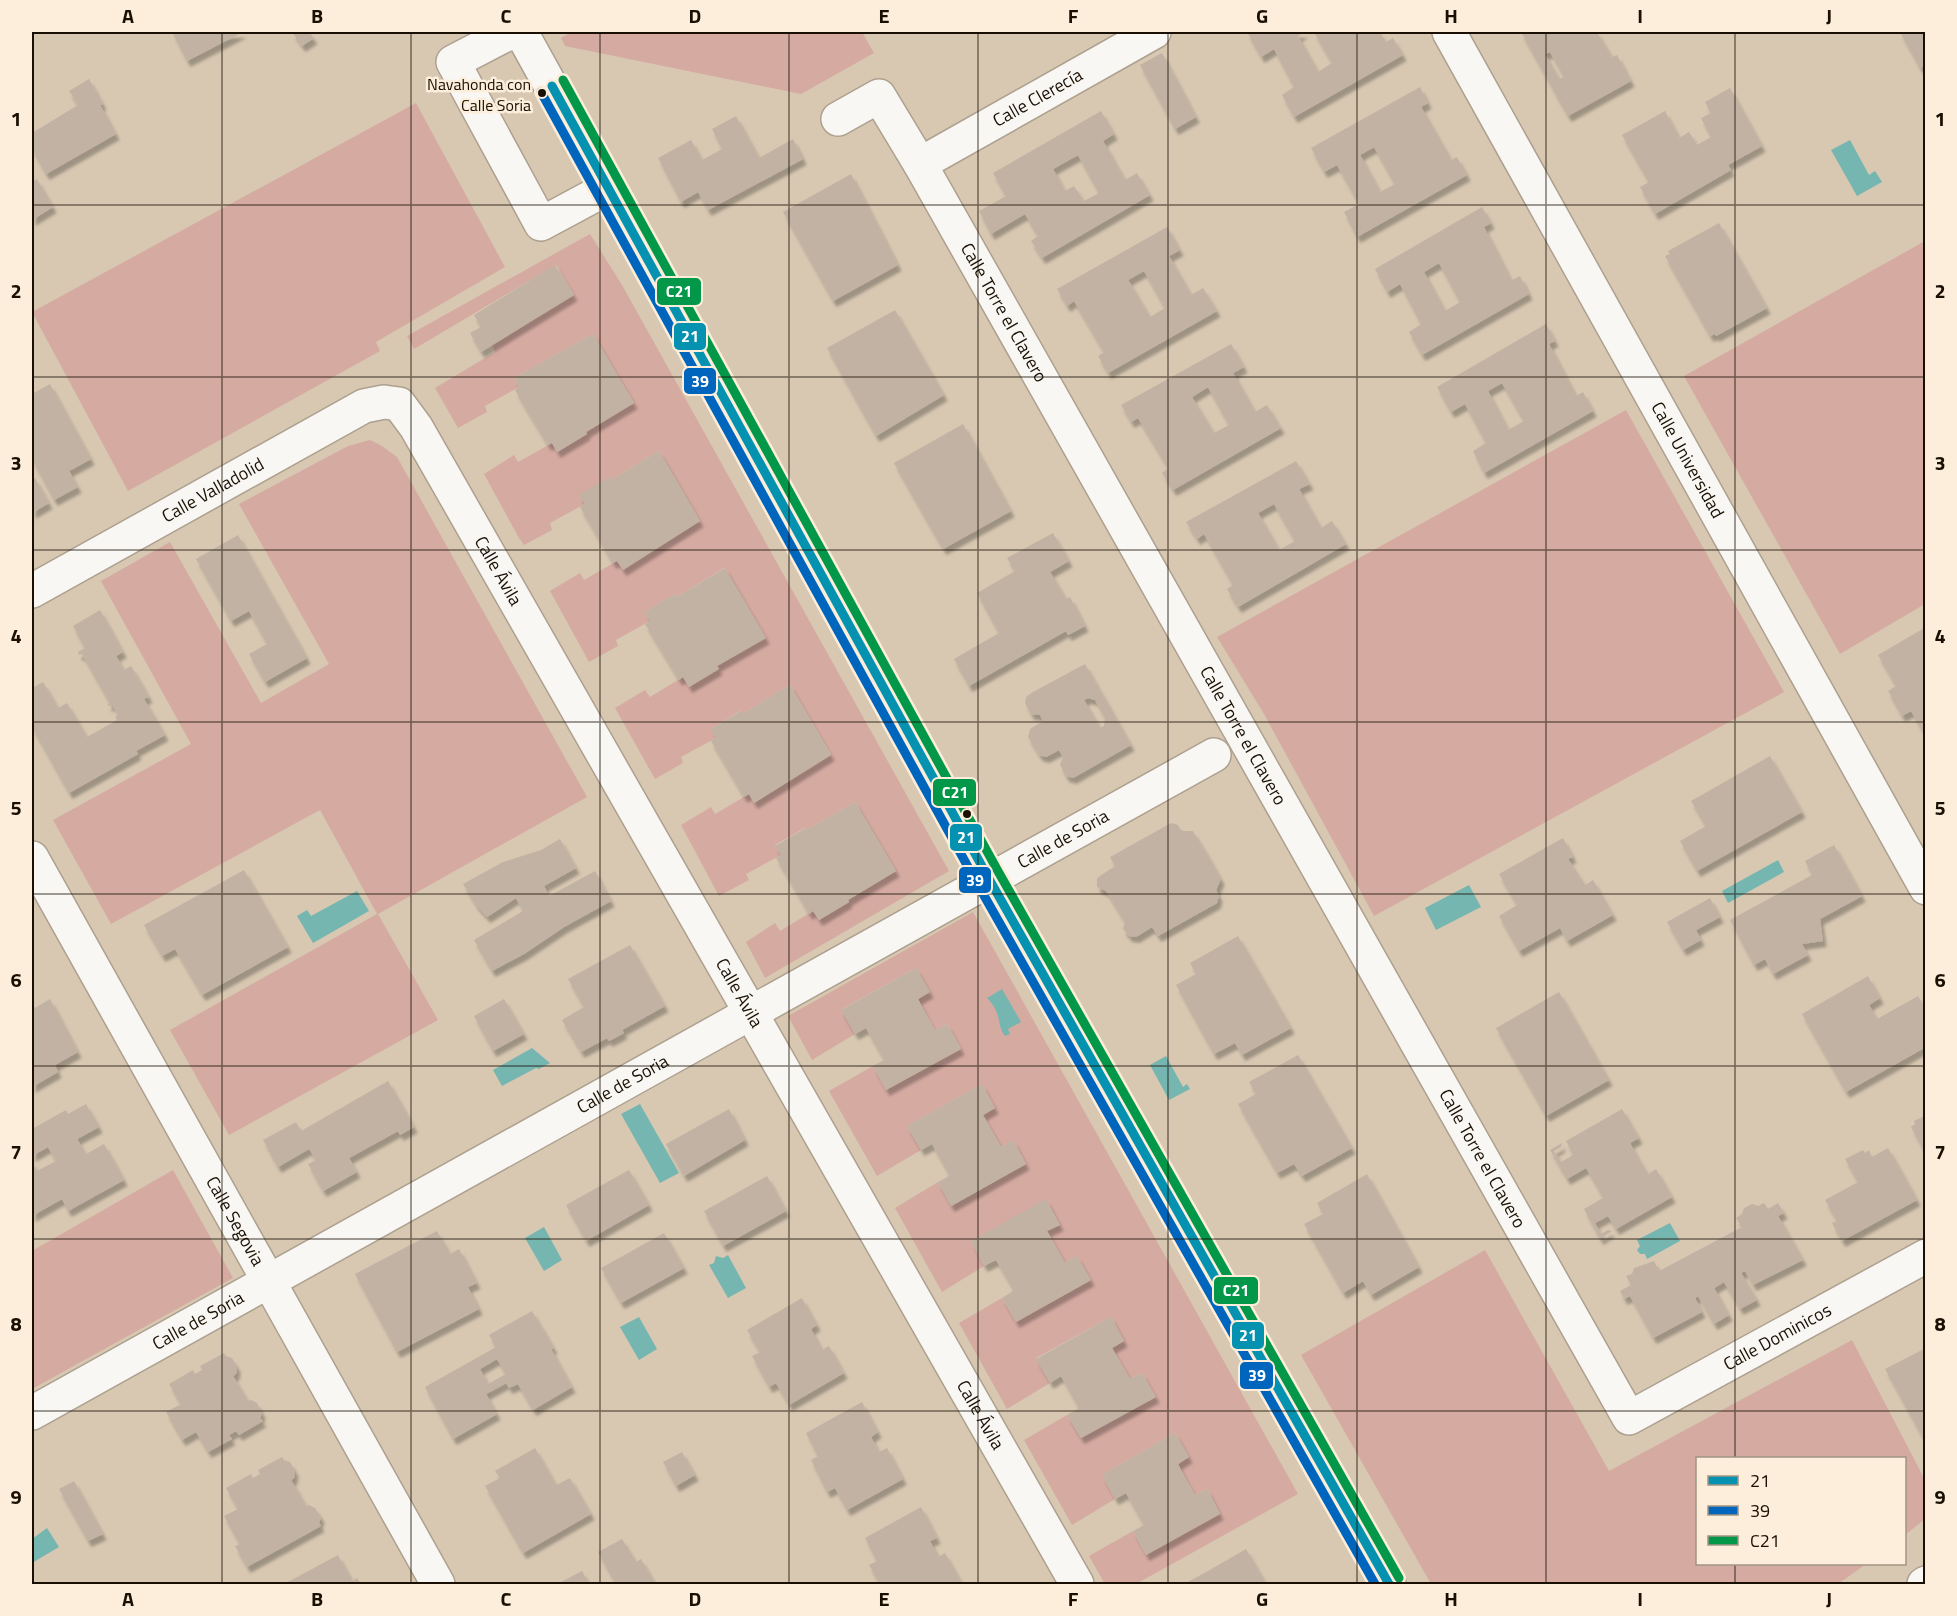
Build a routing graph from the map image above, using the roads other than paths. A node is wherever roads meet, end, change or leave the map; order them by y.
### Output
1 (511, 32) edge
2 (521, 32) edge
3 (1154, 32) edge
4 (1449, 32) edge
5 (838, 120) dead end
6 (920, 164) junction
7 (608, 188) junction
8 (399, 404) joint
9 (32, 591) edge
10 (1214, 755) dead end
11 (32, 858) edge
12 (990, 879) junction
13 (1926, 888) edge
14 (750, 1013) junction
15 (1926, 1256) edge
16 (269, 1281) junction
17 (32, 1413) edge
18 (1629, 1418) joint
19 (438, 1584) edge
20 (1077, 1584) edge
21 (1389, 1584) edge

1 - 7 street
2 - 7 street
3 - 6 street, Calle Clerecía
4 - 13 street, Calle Universidad
5 - 6 street, Calle Torre el Clavero
6 - 18 street, Calle Torre el Clavero
7 - 12 street
8 - 9 street, Calle Valladolid
8 - 14 street, Calle Ávila
10 - 12 street, Calle de Soria
11 - 16 street, Calle Segovia
12 - 14 street, Calle de Soria
12 - 21 street
14 - 16 street, Calle de Soria
14 - 20 street, Calle Ávila
15 - 18 street, Calle Dominicos
16 - 17 street, Calle de Soria
16 - 19 street, Calle Segovia

